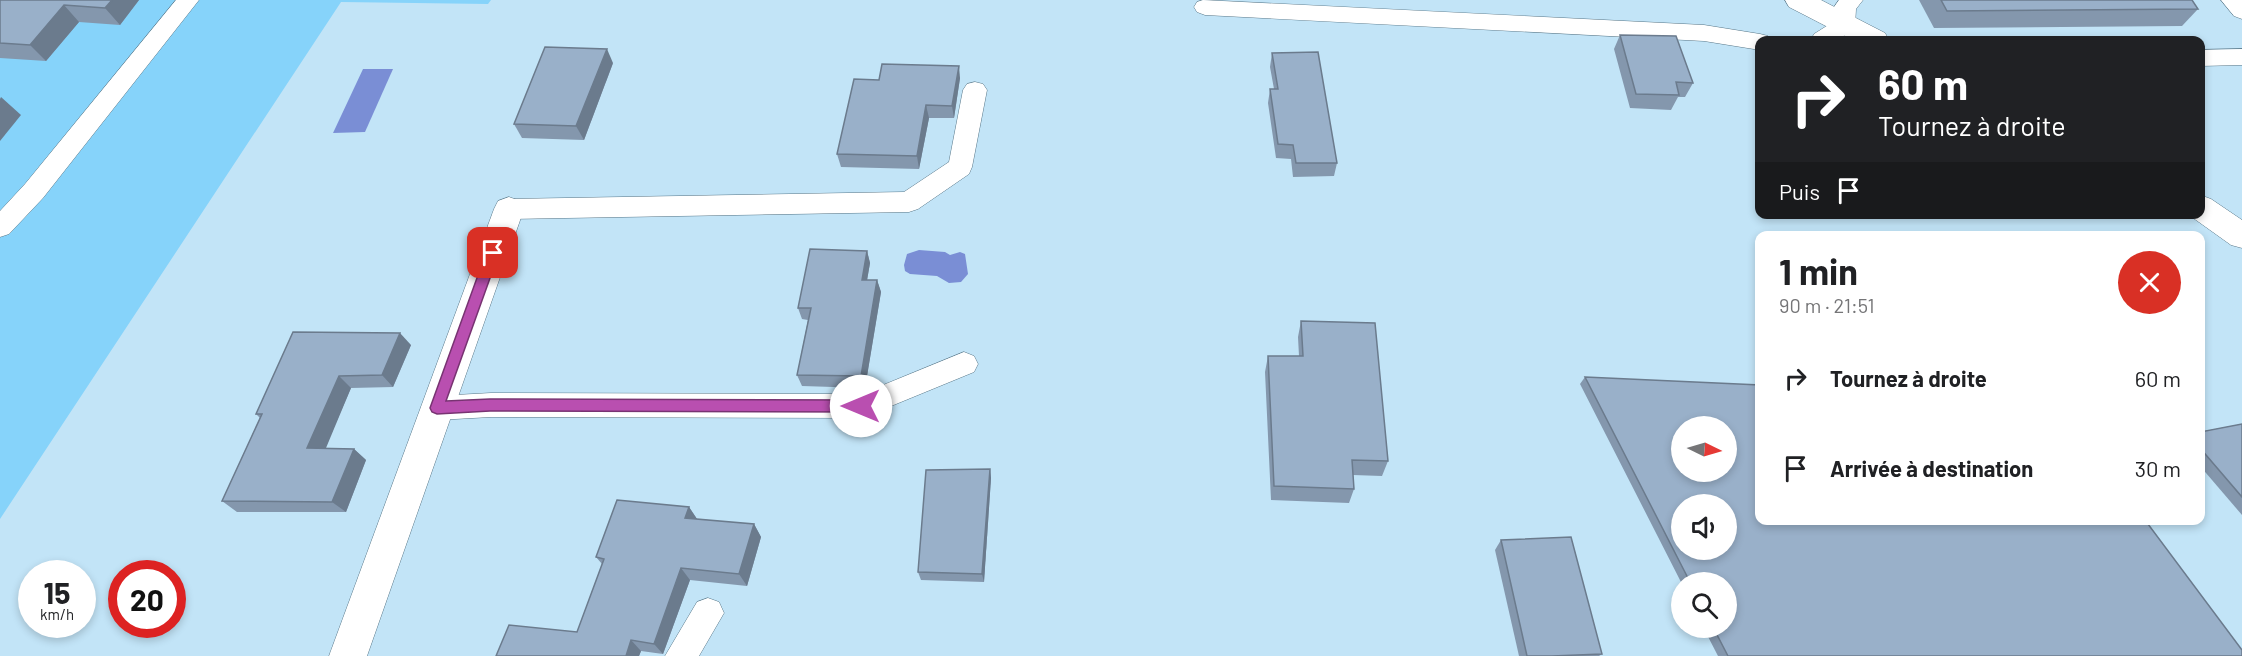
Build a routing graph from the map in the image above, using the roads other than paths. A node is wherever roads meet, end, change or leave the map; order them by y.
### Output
1 (188, 0) edge
2 (1800, 0) edge
3 (2232, 0) edge
4 (1205, 7) dead end
5 (2242, 11) edge
6 (1839, 22) edge
7 (1867, 36) edge
8 (1755, 41) edge
9 (2242, 57) edge
10 (2205, 58) edge
11 (975, 90) dead end
12 (509, 209) joint
13 (2205, 210) edge
14 (0, 227) edge
15 (2242, 236) edge
16 (964, 364) dead end
17 (437, 408) junction
18 (708, 613) dead end
19 (348, 656) edge
20 (681, 656) edge

1 - 14 lane
2 - 6 street
3 - 5 lane
4 - 8 lane
6 - 7 street
9 - 10 lane
11 - 12 lane
12 - 17 street
13 - 15 street
16 - 17 lane
17 - 19 street
18 - 20 lane

